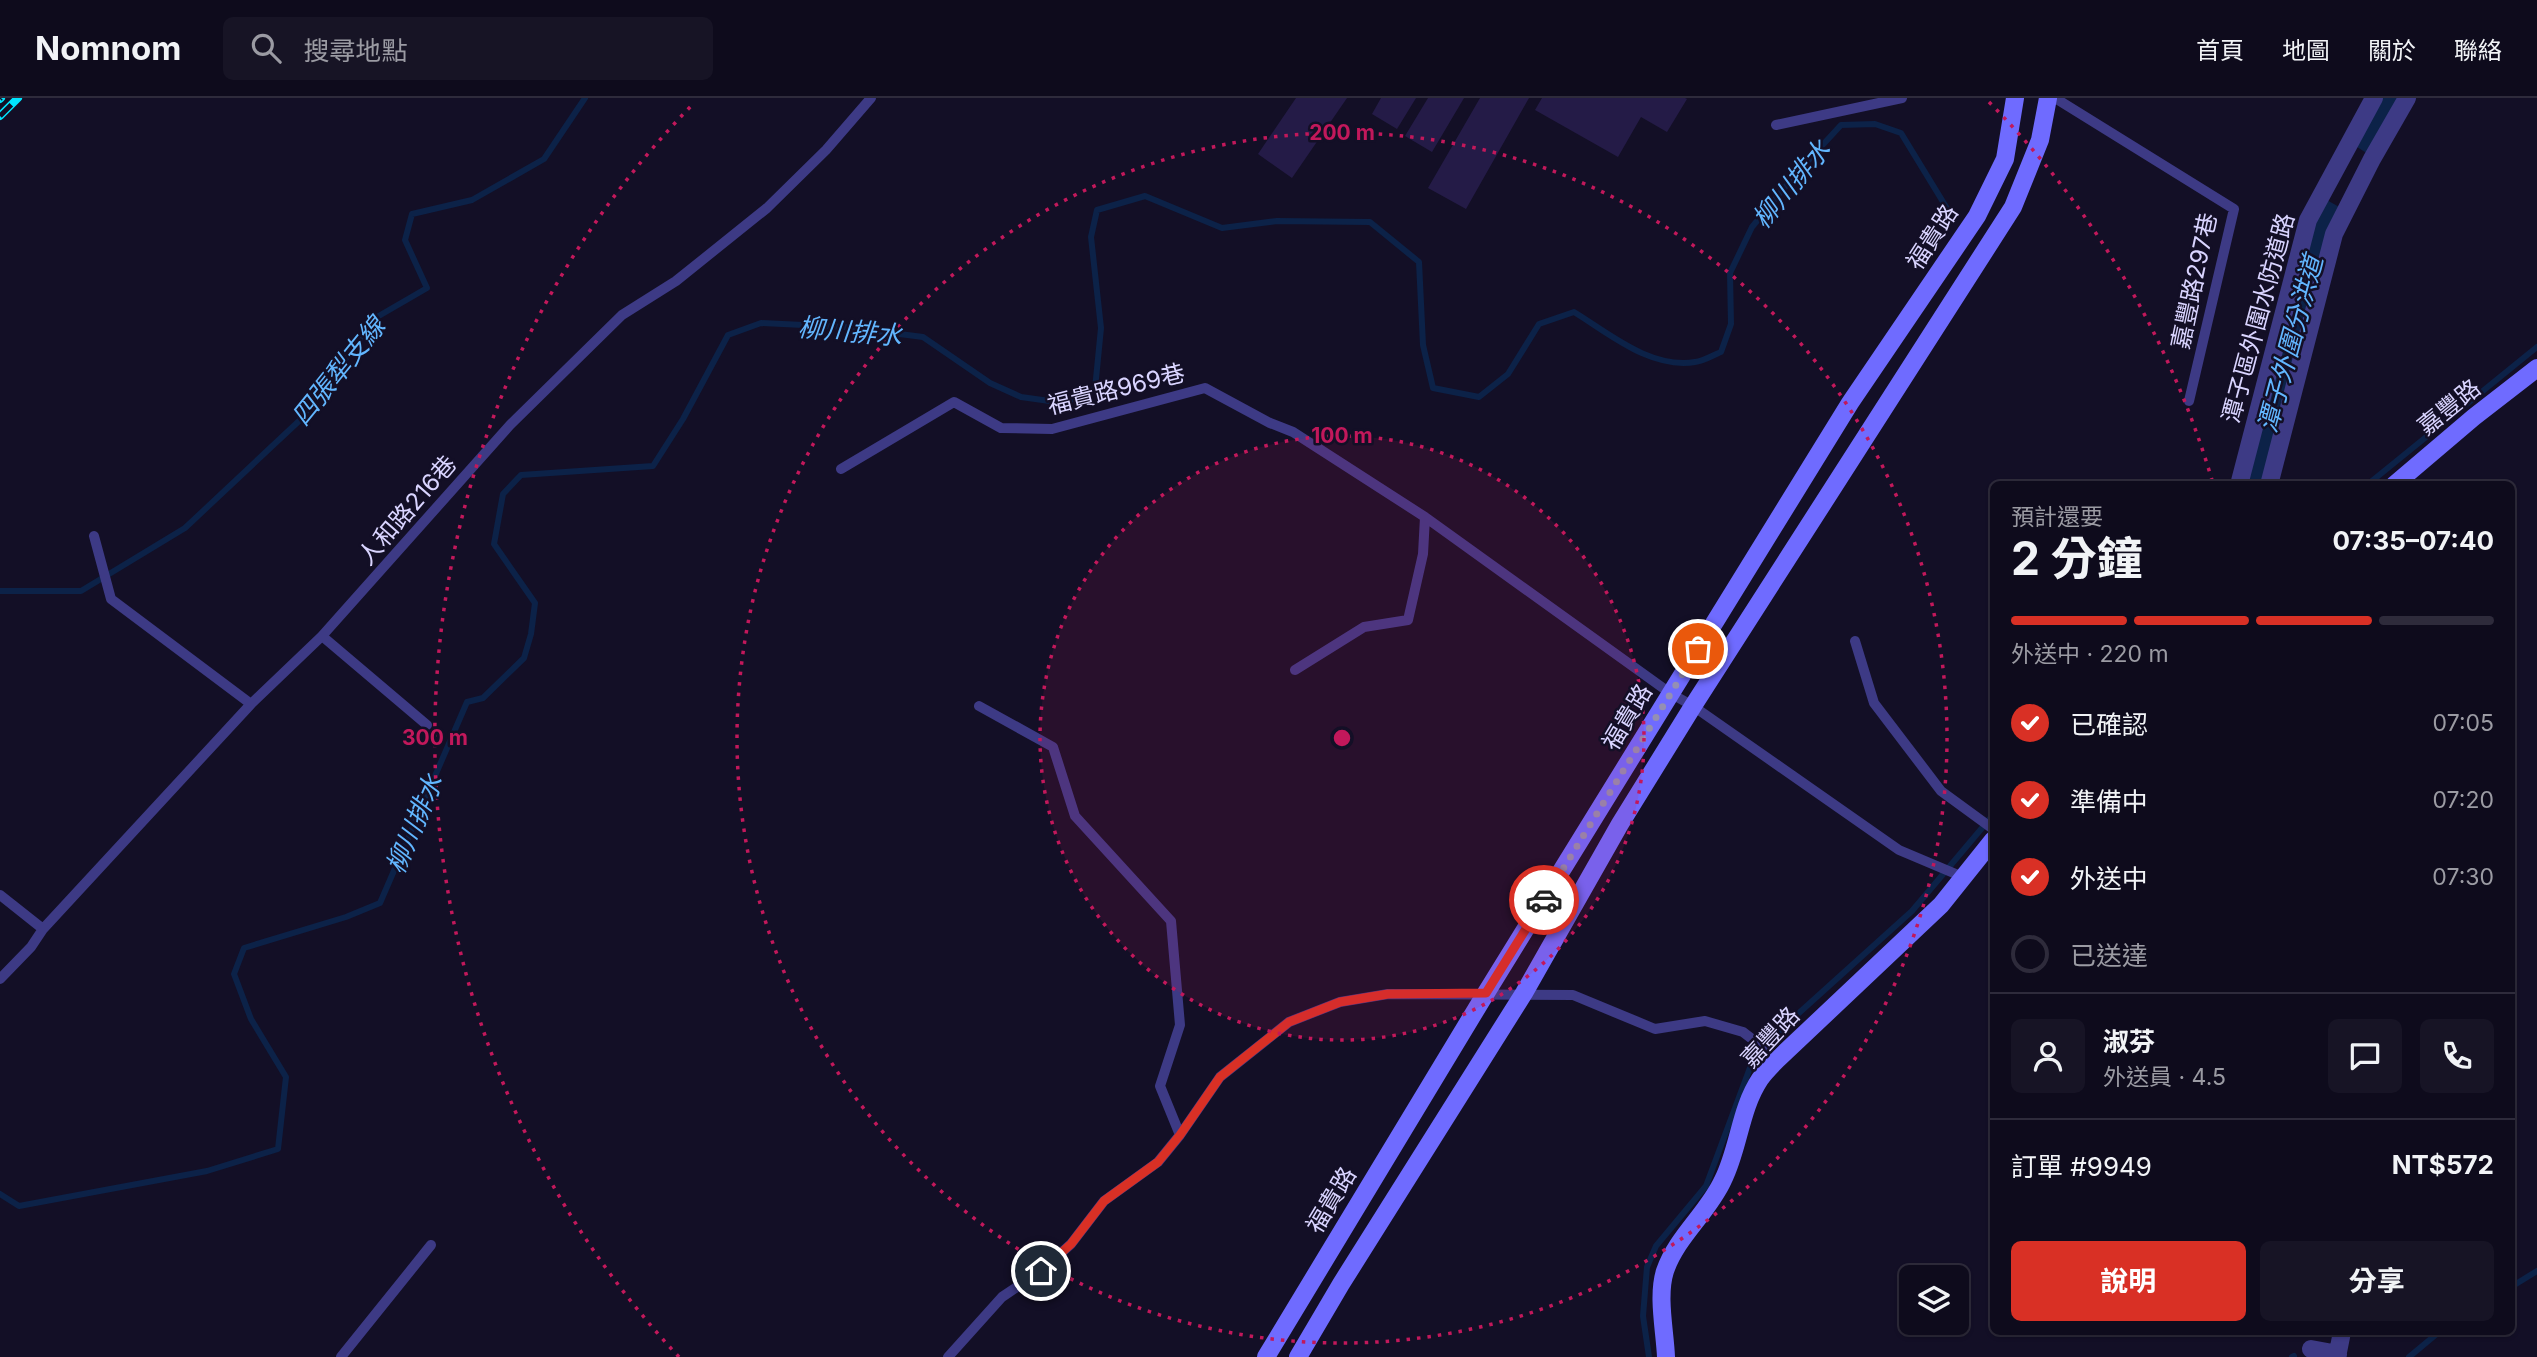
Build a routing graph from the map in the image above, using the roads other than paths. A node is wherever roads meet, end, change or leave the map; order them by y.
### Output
1 (871, 98) edge
2 (1902, 98) edge
3 (2015, 98) edge
4 (2048, 98) edge
5 (2055, 98) edge
6 (2374, 98) edge
7 (2407, 98) edge
8 (1776, 125) dead end
9 (2335, 168) junction
10 (2359, 183) junction
11 (2537, 368) edge
12 (2189, 401) dead end
13 (841, 469) dead end
14 (2240, 481) edge
15 (2270, 481) edge
16 (2399, 481) edge
17 (1425, 517) junction
18 (94, 536) dead end
19 (323, 636) junction
20 (1855, 641) dead end
21 (1295, 670) dead end
22 (1670, 693) junction
23 (251, 704) junction
24 (979, 706) dead end
25 (1693, 706) junction
26 (427, 725) dead end
27 (1990, 827) edge
28 (1990, 844) edge
29 (1963, 877) junction
30 (0, 895) edge
31 (43, 929) junction
32 (0, 979) edge
33 (1486, 993) junction
34 (1524, 993) junction
35 (1778, 1059) junction
36 (1180, 1135) junction
37 (432, 1245) dead end
38 (2342, 1335) edge
39 (2311, 1346) edge
40 (2338, 1356) edge
41 (341, 1357) edge
42 (948, 1357) edge
43 (1266, 1357) edge
44 (1298, 1357) edge
45 (1667, 1357) edge

1 - 19 lane, 人和路216巷
2 - 8 lane
3 - 22 street, 福貴路
4 - 25 street, 福貴路
5 - 12 lane, 嘉豐路297巷
6 - 9 street, 潭子區外圍水防道路
7 - 10 street
9 - 10 street
9 - 14 street, 潭子區外圍水防道路
10 - 15 street
11 - 16 street, 嘉豐路
13 - 17 lane, 福貴路969巷
17 - 21 lane
17 - 22 lane, 福貴路969巷
18 - 23 lane
19 - 23 lane, 人和路216巷
19 - 26 lane
20 - 27 lane
22 - 25 lane, 福貴路969巷
22 - 33 street, 福貴路
23 - 31 lane, 人和路216巷
24 - 36 lane
25 - 29 lane, 福貴路969巷
25 - 34 street, 福貴路
28 - 29 street, 嘉豐路
29 - 35 street, 嘉豐路
30 - 31 lane
31 - 32 lane, 人和路216巷
33 - 34 lane
33 - 36 lane
33 - 43 street, 福貴路
34 - 35 lane
34 - 44 street, 福貴路
35 - 45 street, 嘉豐路
36 - 42 lane
37 - 41 lane
38 - 40 street
39 - 40 street

